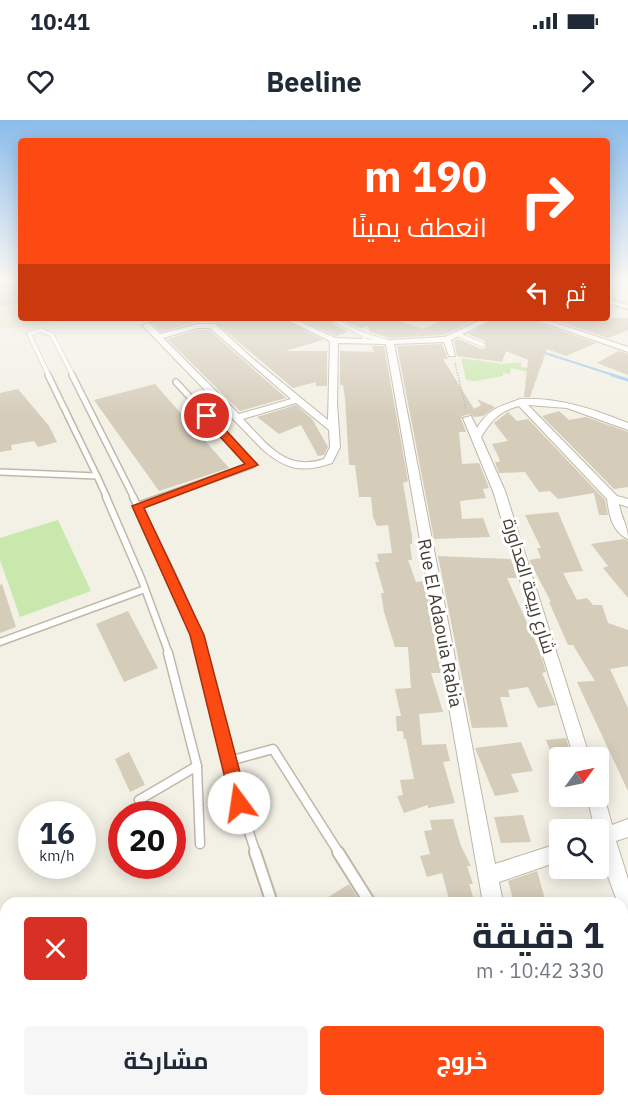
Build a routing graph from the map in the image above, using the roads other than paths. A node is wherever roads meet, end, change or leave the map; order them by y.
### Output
1 (147, 326) edge
2 (198, 326) edge
3 (212, 326) edge
4 (304, 326) edge
5 (344, 326) edge
6 (476, 326) edge
7 (558, 326) edge
8 (459, 335) junction
9 (159, 337) junction
10 (364, 338) junction
11 (447, 339) junction
12 (334, 340) junction
13 (390, 342) junction
14 (483, 345) dead end
15 (628, 350) edge
16 (452, 354) road end
17 (176, 382) dead end
18 (298, 400) junction
19 (520, 402) junction
20 (467, 415) road end
21 (237, 418) junction
22 (628, 427) edge
23 (332, 428) junction
24 (477, 436) junction
25 (0, 472) edge
26 (97, 476) junction
27 (614, 498) junction
28 (628, 503) edge
29 (137, 506) junction
30 (628, 535) edge
31 (145, 589) junction
32 (0, 642) edge
33 (579, 747) edge
34 (229, 761) junction
35 (197, 766) junction
36 (139, 800) dead end
37 (628, 828) edge
38 (609, 835) edge
39 (200, 844) dead end
40 (609, 853) edge
41 (549, 856) edge
42 (489, 876) junction
43 (270, 897) edge
44 (366, 897) edge
45 (492, 897) edge
46 (625, 897) edge

1 - 9 street
2 - 9 street
3 - 18 street
4 - 12 street
5 - 10 lane
6 - 8 street
7 - 15 street
8 - 11 street
8 - 14 lane
9 - 21 street
10 - 12 street
10 - 13 street
11 - 13 street
11 - 16 street
12 - 23 street
13 - 42 street, Rue El Adaouia Rabia
17 - 29 lane
18 - 21 street
18 - 23 street
19 - 22 street
19 - 24 street
19 - 27 street
20 - 24 street, شارع ربيعة العداورة
21 - 23 street
24 - 33 street, شارع ربيعة العداورة
25 - 26 lane
26 - 29 lane
26 - 31 lane
27 - 28 street
27 - 30 street
29 - 34 lane
31 - 32 lane
31 - 35 lane
34 - 43 lane
34 - 44 lane
35 - 36 lane
35 - 39 lane
37 - 38 street
40 - 46 street
41 - 42 street
42 - 45 street, Rue El Adaouia Rabia

